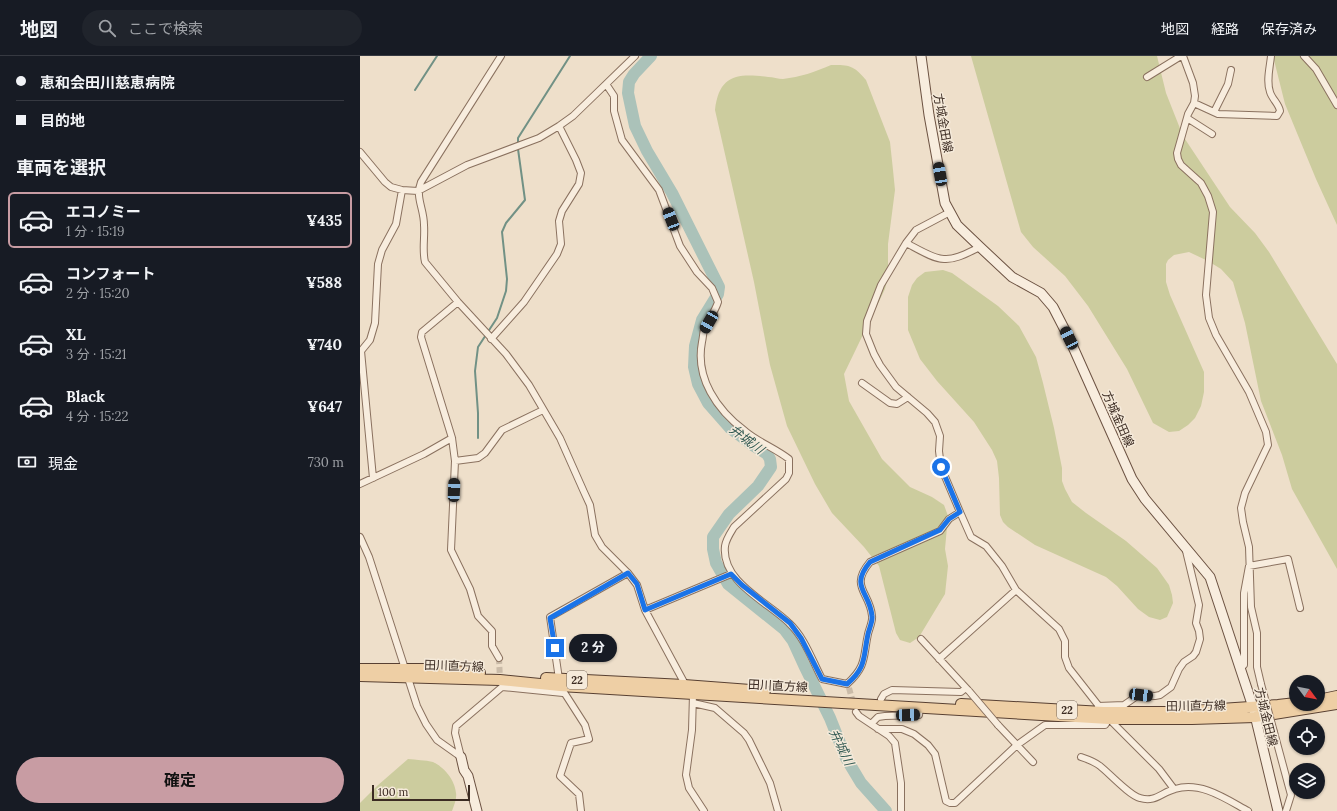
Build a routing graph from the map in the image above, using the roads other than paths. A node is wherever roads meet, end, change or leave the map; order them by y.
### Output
1 (501, 56) edge
2 (635, 56) edge
3 (921, 56) edge
4 (1182, 56) edge
5 (1271, 56) edge
6 (1304, 56) edge
7 (1231, 70) dead end
8 (1147, 77) dead end
9 (606, 84) junction
10 (1194, 103) junction
11 (1337, 105) edge
12 (1214, 112) junction
13 (1187, 118) junction
14 (559, 126) junction
15 (1212, 134) dead end
16 (360, 152) edge
17 (402, 190) junction
18 (418, 190) junction
19 (950, 212) junction
20 (906, 243) junction
21 (980, 247) junction
22 (458, 302) junction
23 (491, 339) junction
24 (360, 351) edge
25 (862, 384) dead end
26 (908, 397) junction
27 (543, 410) junction
28 (452, 438) junction
29 (455, 461) junction
30 (373, 478) junction
31 (360, 484) edge
32 (960, 512) junction
33 (360, 537) edge
34 (1186, 548) junction
35 (1249, 566) junction
36 (628, 573) junction
37 (730, 574) junction
38 (1016, 590) junction
39 (1300, 608) dead end
40 (645, 610) junction
41 (921, 640) dead end
42 (499, 658) tunnel mouth
43 (939, 659) junction
44 (360, 669) edge
45 (1240, 669) junction
46 (406, 673) junction
47 (360, 676) edge
48 (501, 683) junction
49 (684, 685) junction
50 (561, 686) junction
51 (968, 690) junction
52 (794, 696) junction
53 (1337, 696) edge
54 (693, 699) junction
55 (1325, 699) edge
56 (837, 700) junction
57 (881, 700) junction
58 (1289, 704) edge
59 (1337, 704) edge
60 (920, 708) junction
61 (856, 712) tunnel mouth
62 (1103, 712) junction
63 (1254, 712) junction
64 (871, 724) junction
65 (878, 729) junction
66 (1017, 745) junction
67 (461, 757) junction
68 (1081, 757) dead end
69 (1033, 762) dead end
70 (1174, 789) junction
71 (477, 811) edge
72 (580, 811) edge
73 (704, 811) edge
74 (778, 811) edge
75 (901, 811) edge
76 (1248, 811) edge
77 (1278, 811) edge
78 (1286, 811) edge

1 - 18 street
2 - 9 street
3 - 19 main road, 方城金田線
4 - 8 street
4 - 10 street
5 - 12 street
6 - 11 street
7 - 12 street
9 - 14 street
9 - 37 street
10 - 12 street
10 - 13 street
13 - 15 street
13 - 35 street
14 - 18 street
14 - 23 street
16 - 17 street
17 - 18 street
17 - 24 street
18 - 22 street
19 - 20 street
19 - 21 main road, 方城金田線
20 - 21 street
20 - 26 street
21 - 34 main road, 方城金田線
22 - 23 street
22 - 28 street
23 - 27 street
24 - 30 street
25 - 26 street
26 - 32 street
27 - 29 street
27 - 36 street
28 - 29 street
28 - 30 street
29 - 42 street
30 - 31 street
32 - 37 street
32 - 38 street
33 - 46 street
34 - 45 main road, 方城金田線
34 - 62 street
35 - 39 street
35 - 45 street
35 - 78 street, bridge
36 - 40 street
36 - 50 street
37 - 40 street
38 - 43 street
38 - 62 street
40 - 49 street
41 - 43 street
43 - 51 street
44 - 46 main road, 田川直方線 / 22
45 - 63 main road, 方城金田線
46 - 47 main road, 田川直方線 / 22
46 - 48 main road, 田川直方線 / 22
46 - 50 main road, 田川直方線 / 22
46 - 67 street
48 - 50 main road, 田川直方線 / 22
48 - 67 street
49 - 50 main road, 田川直方線 / 22
49 - 52 main road, 田川直方線 / 22
49 - 54 street
50 - 54 main road, 田川直方線 / 22
50 - 72 street
51 - 57 street
51 - 66 street, bridge
52 - 54 main road, 田川直方線 / 22
52 - 56 main road, 田川直方線 / 22
53 - 55 main road
54 - 73 street
54 - 74 street
56 - 57 main road, 田川直方線 / 22
56 - 60 main road, 田川直方線 / 22
57 - 62 main road, 田川直方線 / 22
58 - 63 main road, 田川直方線 / 22
59 - 63 main road, 田川直方線 / 22
60 - 62 main road, 田川直方線 / 22
60 - 64 street
61 - 64 street
62 - 63 main road, 田川直方線 / 22
62 - 66 street
62 - 70 street
63 - 77 main road, 方城金田線
64 - 65 street
65 - 66 street
65 - 75 street
66 - 69 street
67 - 71 main road
68 - 70 street
70 - 76 street

